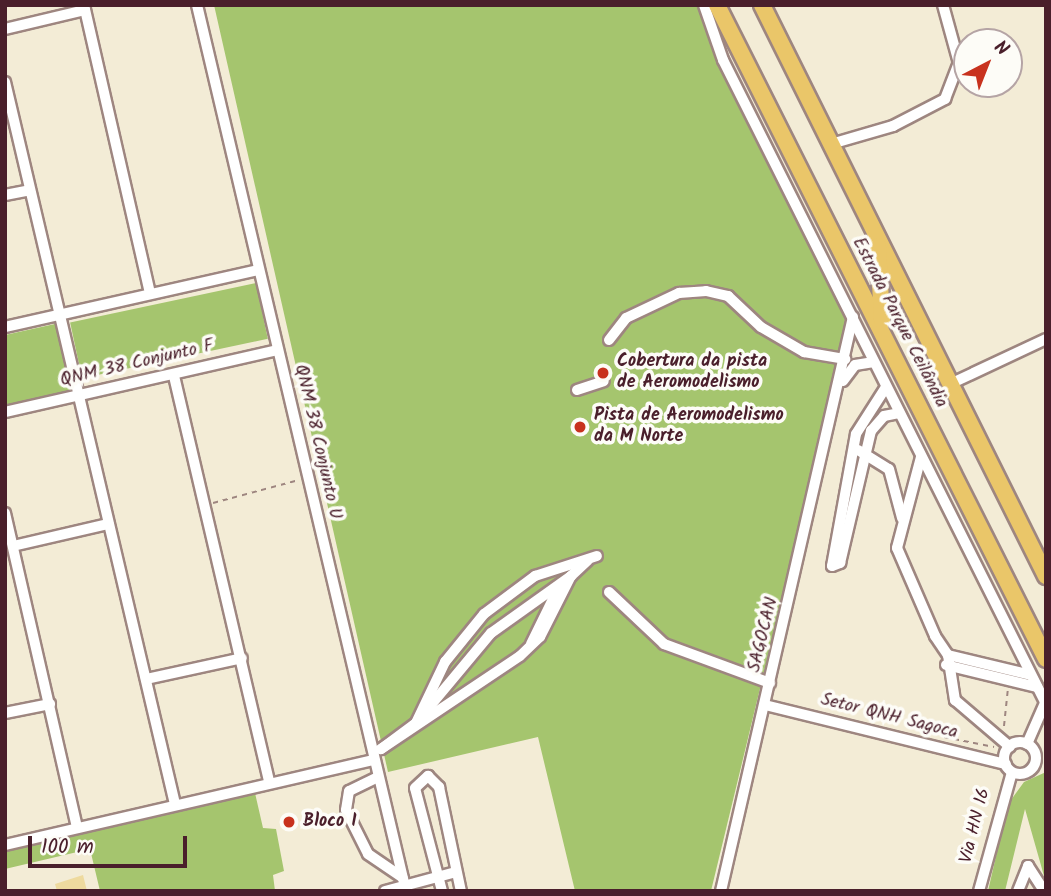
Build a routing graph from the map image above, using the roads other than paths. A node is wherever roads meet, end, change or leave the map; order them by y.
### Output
1 (197, 5) edge
2 (704, 5) edge
3 (717, 5) edge
4 (762, 5) edge
5 (943, 5) edge
6 (84, 8) edge
7 (5, 29) edge
8 (5, 82) edge
9 (831, 144) junction
10 (30, 190) junction
11 (5, 195) edge
12 (877, 237) junction
13 (844, 256) junction
14 (258, 270) junction
15 (878, 286) junction
16 (150, 294) junction
17 (60, 315) junction
18 (853, 316) junction
19 (918, 318) junction
20 (5, 327) edge
21 (1046, 339) edge
22 (609, 340) dead end
23 (889, 345) junction
24 (277, 350) junction
25 (845, 359) junction
26 (874, 362) junction
27 (174, 376) junction
28 (604, 381) dead end
29 (950, 384) junction
30 (839, 386) junction
31 (886, 387) junction
32 (578, 390) dead end
33 (77, 395) junction
34 (5, 412) edge
35 (899, 413) junction
36 (852, 450) junction
37 (864, 451) junction
38 (921, 457) junction
39 (5, 513) edge
40 (902, 518) junction
41 (108, 524) junction
42 (13, 545) junction
43 (571, 576) junction
44 (1046, 576) edge
45 (560, 587) junction
46 (609, 592) dead end
47 (530, 647) junction
48 (242, 658) junction
49 (1046, 659) edge
50 (947, 660) junction
51 (1031, 675) junction
52 (146, 679) junction
53 (770, 683) junction
54 (1037, 687) junction
55 (50, 704) junction
56 (1045, 704) edge
57 (765, 705) junction
58 (5, 713) edge
59 (416, 723) junction
60 (1027, 744) junction
61 (1010, 747) junction
62 (374, 760) junction
63 (1041, 762) edge
64 (1009, 768) junction
65 (378, 777) junction
66 (270, 782) junction
67 (175, 804) junction
68 (77, 828) junction
69 (5, 845) edge
70 (456, 872) junction
71 (438, 875) junction
72 (404, 885) edge
73 (385, 891) edge
74 (442, 891) edge
75 (461, 891) edge
76 (721, 891) edge
77 (979, 891) edge
78 (1018, 891) edge
79 (1044, 891) edge

1 - 14 street, QNM 38 Conjunto U
2 - 18 street
3 - 13 highway, Estrada Parque Ceilândia
4 - 9 highway, Estrada Parque Ceilândia
5 - 9 street
6 - 7 street
6 - 16 street
8 - 10 street
9 - 12 highway, Estrada Parque Ceilândia
10 - 11 street
10 - 17 street
12 - 15 highway
12 - 19 highway, Estrada Parque Ceilândia
13 - 15 highway
13 - 23 highway, Estrada Parque Ceilândia
14 - 16 street
14 - 24 street, QNM 38 Conjunto U
15 - 19 highway
15 - 23 highway
16 - 17 street
17 - 20 street
17 - 33 street
18 - 25 street, SAGOCAN
18 - 26 street
19 - 29 highway, Estrada Parque Ceilândia
21 - 29 street
22 - 25 street
23 - 49 highway, Estrada Parque Ceilândia
24 - 27 street, QNM 38 Conjunto F
24 - 62 street, QNM 38 Conjunto U
25 - 30 street, SAGOCAN
26 - 30 street
26 - 31 street
27 - 33 street, QNM 38 Conjunto F
27 - 48 street
28 - 32 street
29 - 44 highway, Estrada Parque Ceilândia
30 - 53 street, SAGOCAN
31 - 35 street
31 - 36 street
33 - 34 street, QNM 38 Conjunto F
33 - 41 street
35 - 37 street
35 - 38 street
36 - 37 street
36 - 37 street
37 - 40 street
38 - 40 street
38 - 51 street
39 - 42 street
40 - 50 street
41 - 42 street
41 - 52 street
42 - 55 street
43 - 45 street
43 - 47 street
43 - 59 street
45 - 47 street
45 - 59 street
46 - 53 street
47 - 59 street
48 - 52 street
48 - 66 street
50 - 51 street
50 - 54 street
50 - 61 street
51 - 54 street
52 - 67 street
53 - 57 street, SAGOCAN
54 - 56 street
55 - 58 street
55 - 68 street
56 - 60 street
57 - 64 street, Setor QNH Sagoca
57 - 76 street, SAGOCAN
60 - 61 street
60 - 63 street
61 - 64 street, Via HN 16
62 - 65 street, QNM 38 Conjunto U
62 - 66 street
63 - 64 street
64 - 77 street, Via HN 16
65 - 72 street, QNM 38 Conjunto U
65 - 72 street
66 - 67 street
67 - 68 street
68 - 69 street
70 - 71 street
70 - 71 street
70 - 75 street
71 - 72 street
71 - 74 street
72 - 73 street
78 - 79 street

